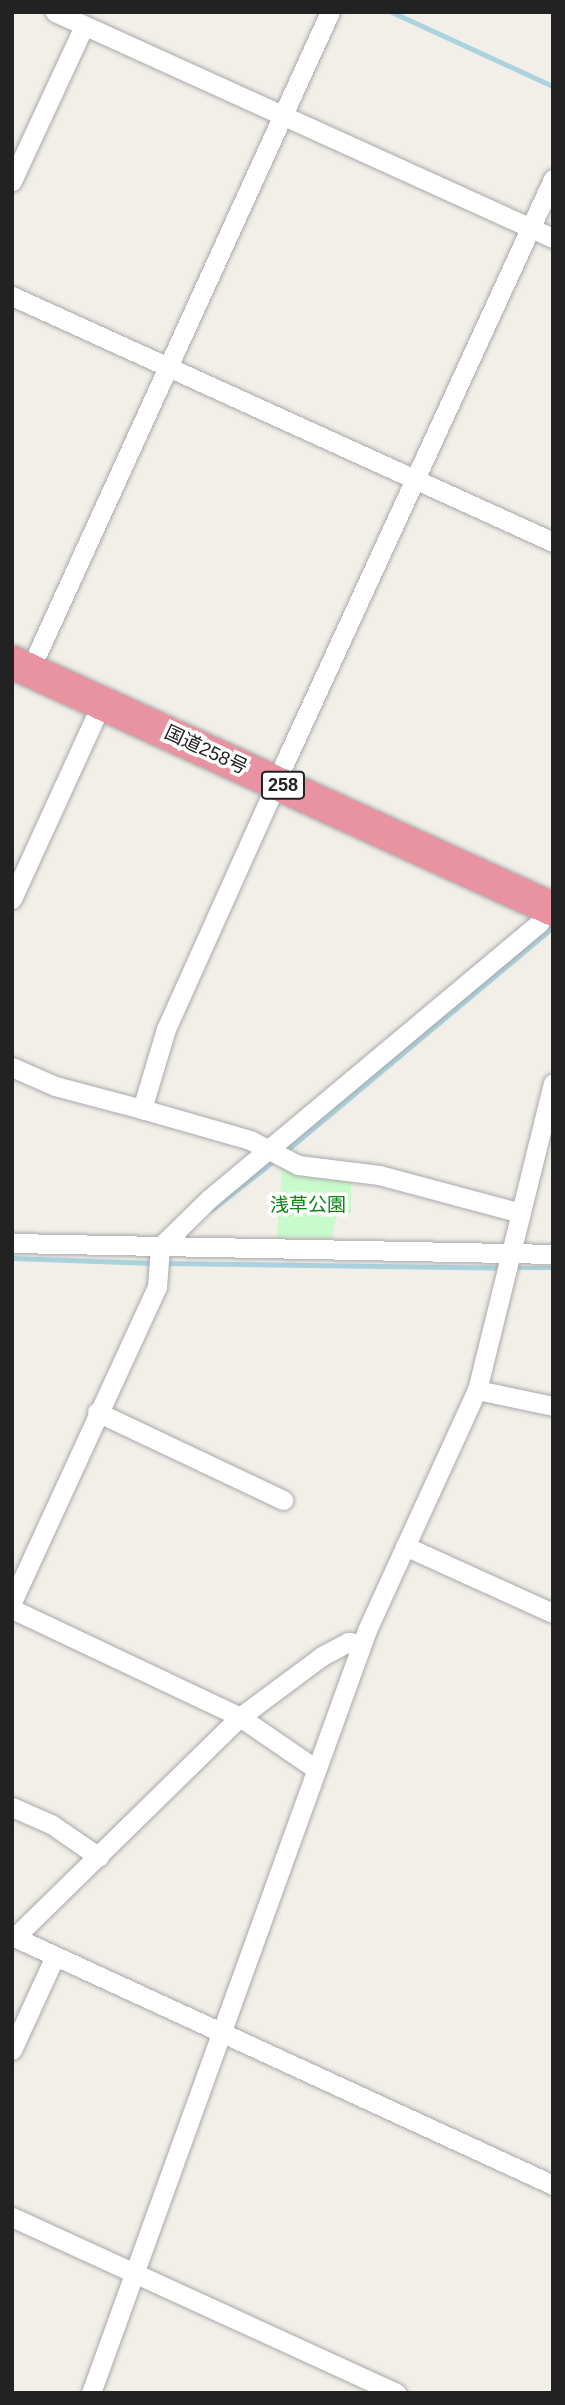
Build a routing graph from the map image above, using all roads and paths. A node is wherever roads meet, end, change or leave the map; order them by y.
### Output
1 (55, 12) edge
2 (330, 12) edge
3 (84, 26) junction
4 (283, 116) junction
5 (553, 179) edge
6 (12, 181) edge
7 (531, 227) junction
8 (553, 237) edge
9 (12, 296) edge
10 (165, 367) junction
11 (416, 479) junction
12 (553, 542) edge
13 (21, 651) edge
14 (102, 702) junction
15 (281, 773) junction
16 (12, 899) edge
17 (551, 901) edge
18 (12, 1068) edge
19 (553, 1083) edge
20 (142, 1109) junction
21 (276, 1155) junction
22 (521, 1213) junction
23 (12, 1243) edge
24 (553, 1254) edge
25 (157, 1258) junction
26 (508, 1263) junction
27 (477, 1390) junction
28 (553, 1406) edge
29 (97, 1412) junction
30 (283, 1500) dead end
31 (405, 1546) junction
32 (12, 1602) edge
33 (12, 1609) edge
34 (553, 1613) edge
35 (361, 1644) junction
36 (240, 1717) junction
37 (316, 1769) junction
38 (12, 1807) edge
39 (99, 1857) junction
40 (14, 1937) edge
41 (55, 1956) junction
42 (221, 2034) junction
43 (12, 2050) edge
44 (553, 2186) edge
45 (12, 2217) edge
46 (135, 2273) junction
47 (354, 2384) edge
48 (91, 2393) edge
49 (397, 2393) edge

1 - 3 street
2 - 4 street
3 - 4 street
3 - 6 street
4 - 7 street
4 - 10 street
5 - 7 street
7 - 8 street
7 - 11 street
9 - 10 street
10 - 11 street
10 - 13 street
11 - 12 street
11 - 15 street
13 - 14 highway, 国道258号 / 258
13 - 15 highway, 国道258号 / 258
14 - 15 highway, 国道258号 / 258
14 - 16 street
15 - 17 highway, 国道258号 / 258
15 - 20 street
17 - 21 street
18 - 20 street
19 - 22 street
20 - 21 street
21 - 22 street
21 - 25 street
22 - 26 street
23 - 25 street
24 - 26 street
25 - 26 street
25 - 29 street
26 - 27 street
27 - 28 street
27 - 31 street
29 - 30 street
29 - 32 street
31 - 34 street
31 - 35 street
33 - 36 street
35 - 36 street
35 - 37 street
36 - 37 street
36 - 39 street
37 - 42 street
38 - 39 street
39 - 40 street
40 - 41 street
41 - 42 street
41 - 43 street
42 - 44 street
42 - 46 street
45 - 46 street
46 - 47 street
46 - 48 street
47 - 49 street

